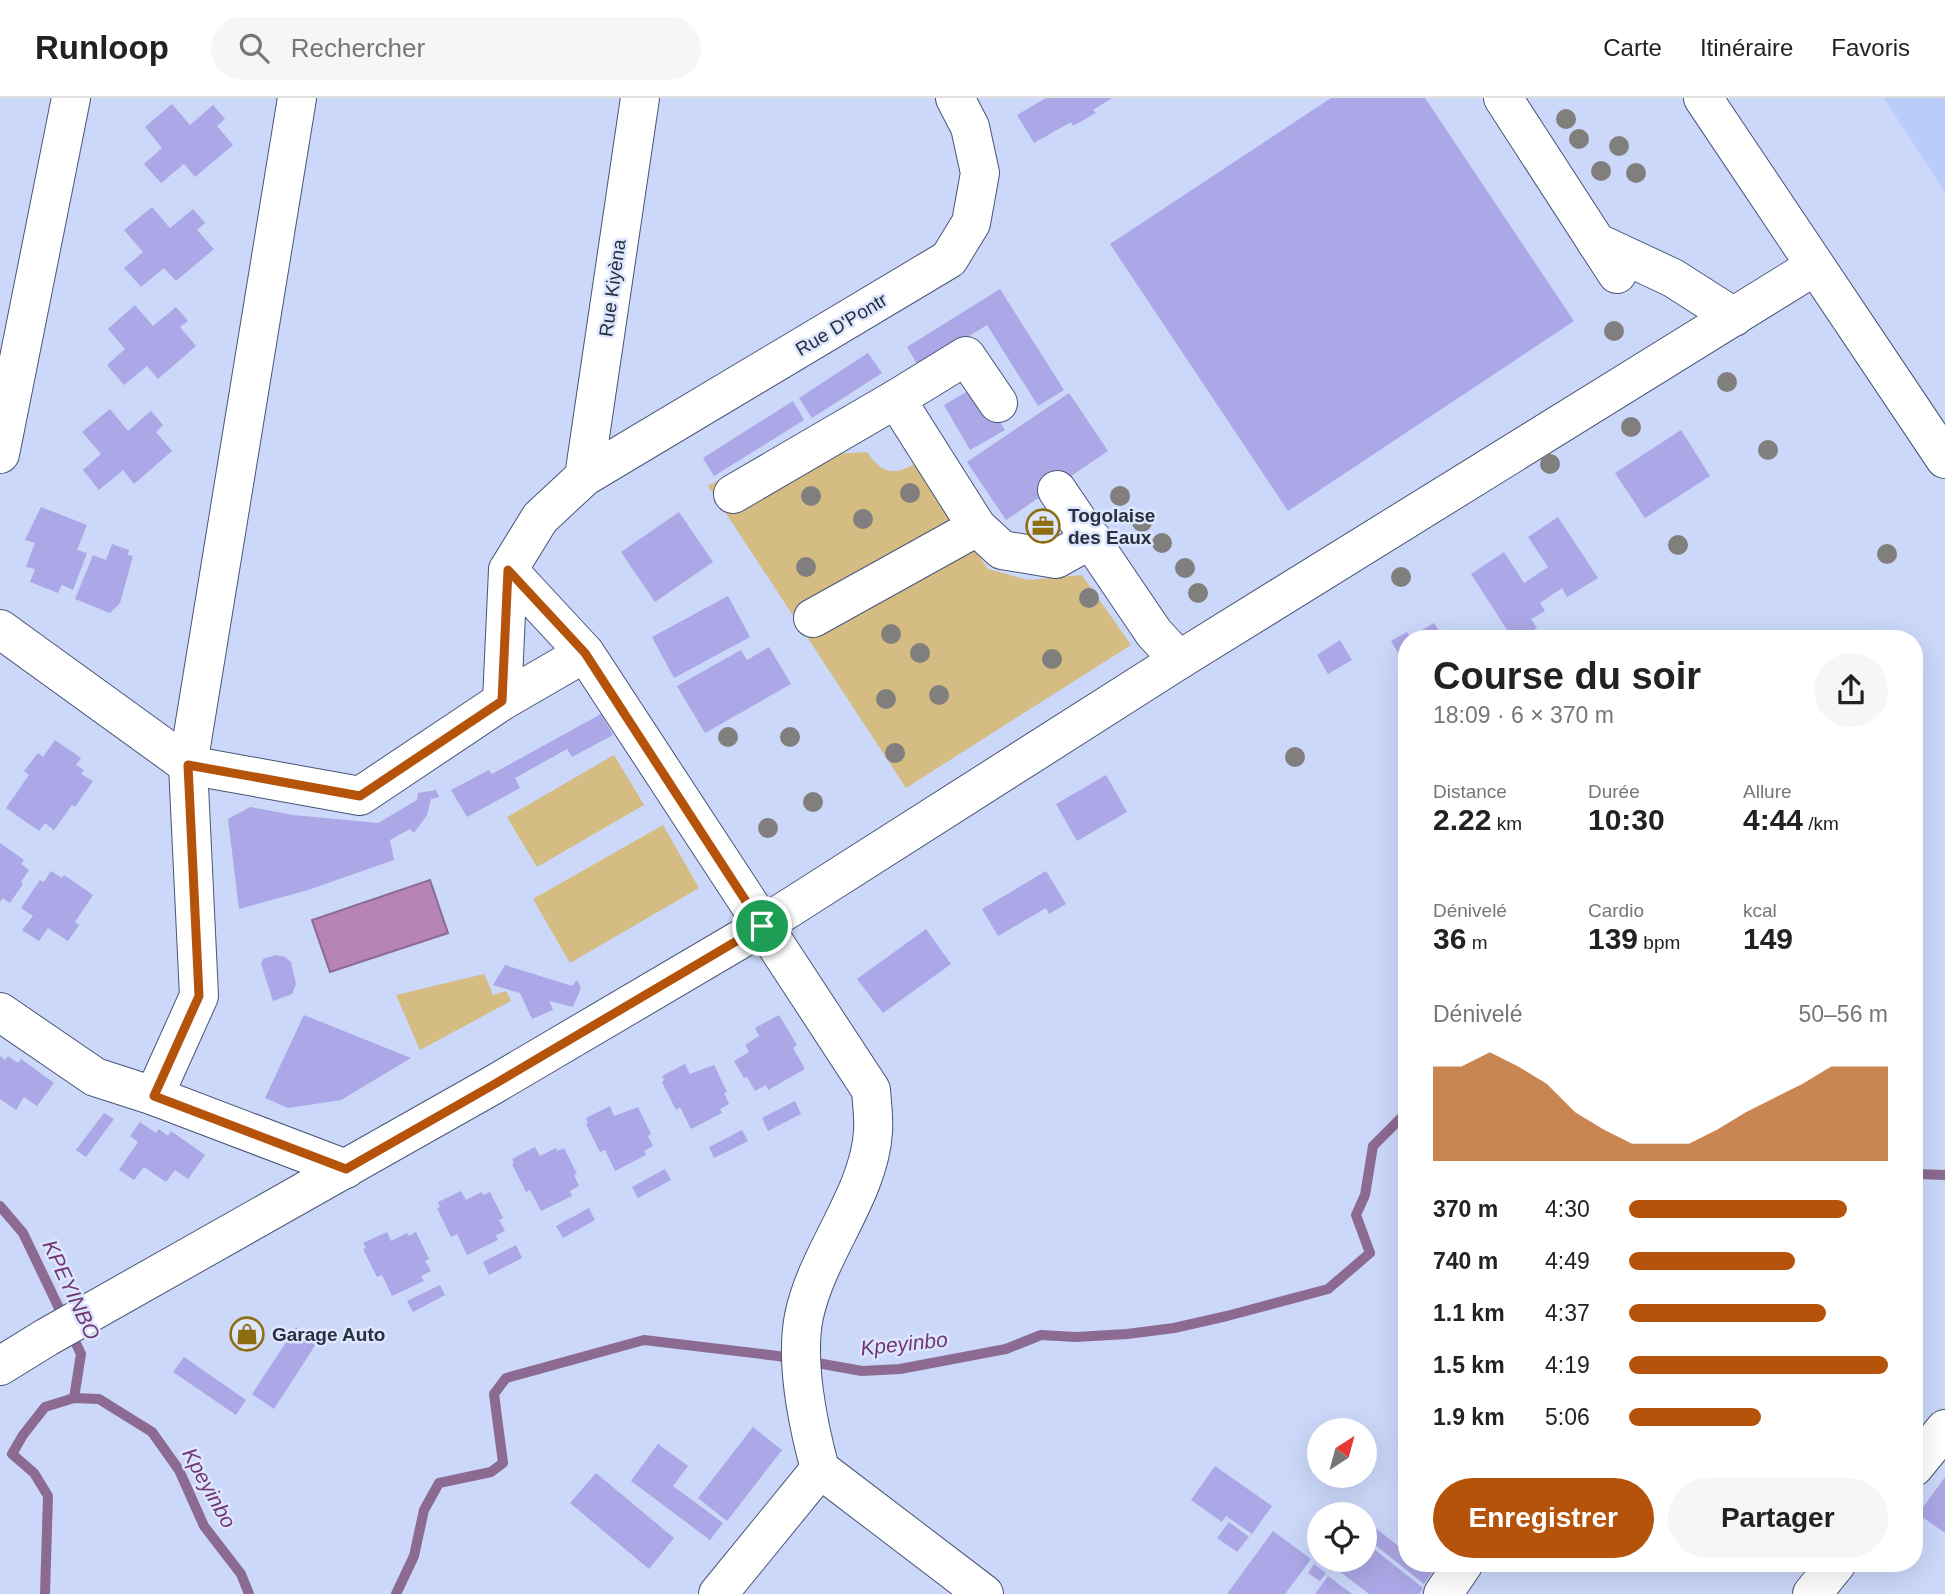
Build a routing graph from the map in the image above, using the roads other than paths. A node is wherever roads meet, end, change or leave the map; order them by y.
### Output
1 (71, 98) edge
2 (298, 98) edge
3 (640, 98) edge
4 (955, 98) edge
5 (1503, 98) edge
6 (1703, 98) edge
7 (1596, 242) junction
8 (1815, 266) junction
9 (1617, 274) dead end
10 (1734, 317) junction
11 (896, 398) junction
12 (998, 403) dead end
13 (0, 454) edge
14 (1945, 459) edge
15 (584, 477) junction
16 (1057, 490) dead end
17 (733, 494) dead end
18 (978, 527) junction
19 (1091, 539) junction
20 (508, 570) junction
21 (813, 618) dead end
22 (0, 629) edge
23 (585, 653) junction
24 (1179, 660) junction
25 (502, 701) junction
26 (188, 765) junction
27 (762, 926) junction
28 (0, 1012) edge
29 (154, 1096) junction
30 (346, 1169) junction
31 (0, 1366) edge
32 (1945, 1429) edge
33 (816, 1453) junction
34 (1923, 1456) edge
35 (1458, 1572) edge
36 (1830, 1572) edge
37 (718, 1594) edge
38 (984, 1594) edge
39 (1443, 1594) edge
40 (1812, 1594) edge

1 - 13 main road
2 - 26 main road
3 - 15 main road, Rue Kiyèna
4 - 15 main road, Rue D'Pontr
5 - 7 main road
6 - 8 main road
7 - 9 main road
7 - 10 main road
8 - 10 main road
8 - 14 main road
10 - 24 main road
11 - 12 main road
11 - 17 main road
11 - 18 main road
15 - 20 main road, Rue D'Pontr
16 - 19 main road
18 - 19 main road
18 - 21 main road
19 - 24 main road
20 - 23 main road
20 - 25 main road
22 - 26 main road
23 - 25 main road
23 - 27 main road
24 - 27 main road
25 - 26 main road
26 - 29 main road
27 - 30 main road
27 - 33 main road
28 - 29 main road
29 - 30 main road
30 - 31 main road
32 - 34 main road
33 - 37 main road
33 - 38 main road
35 - 39 main road
36 - 40 main road

